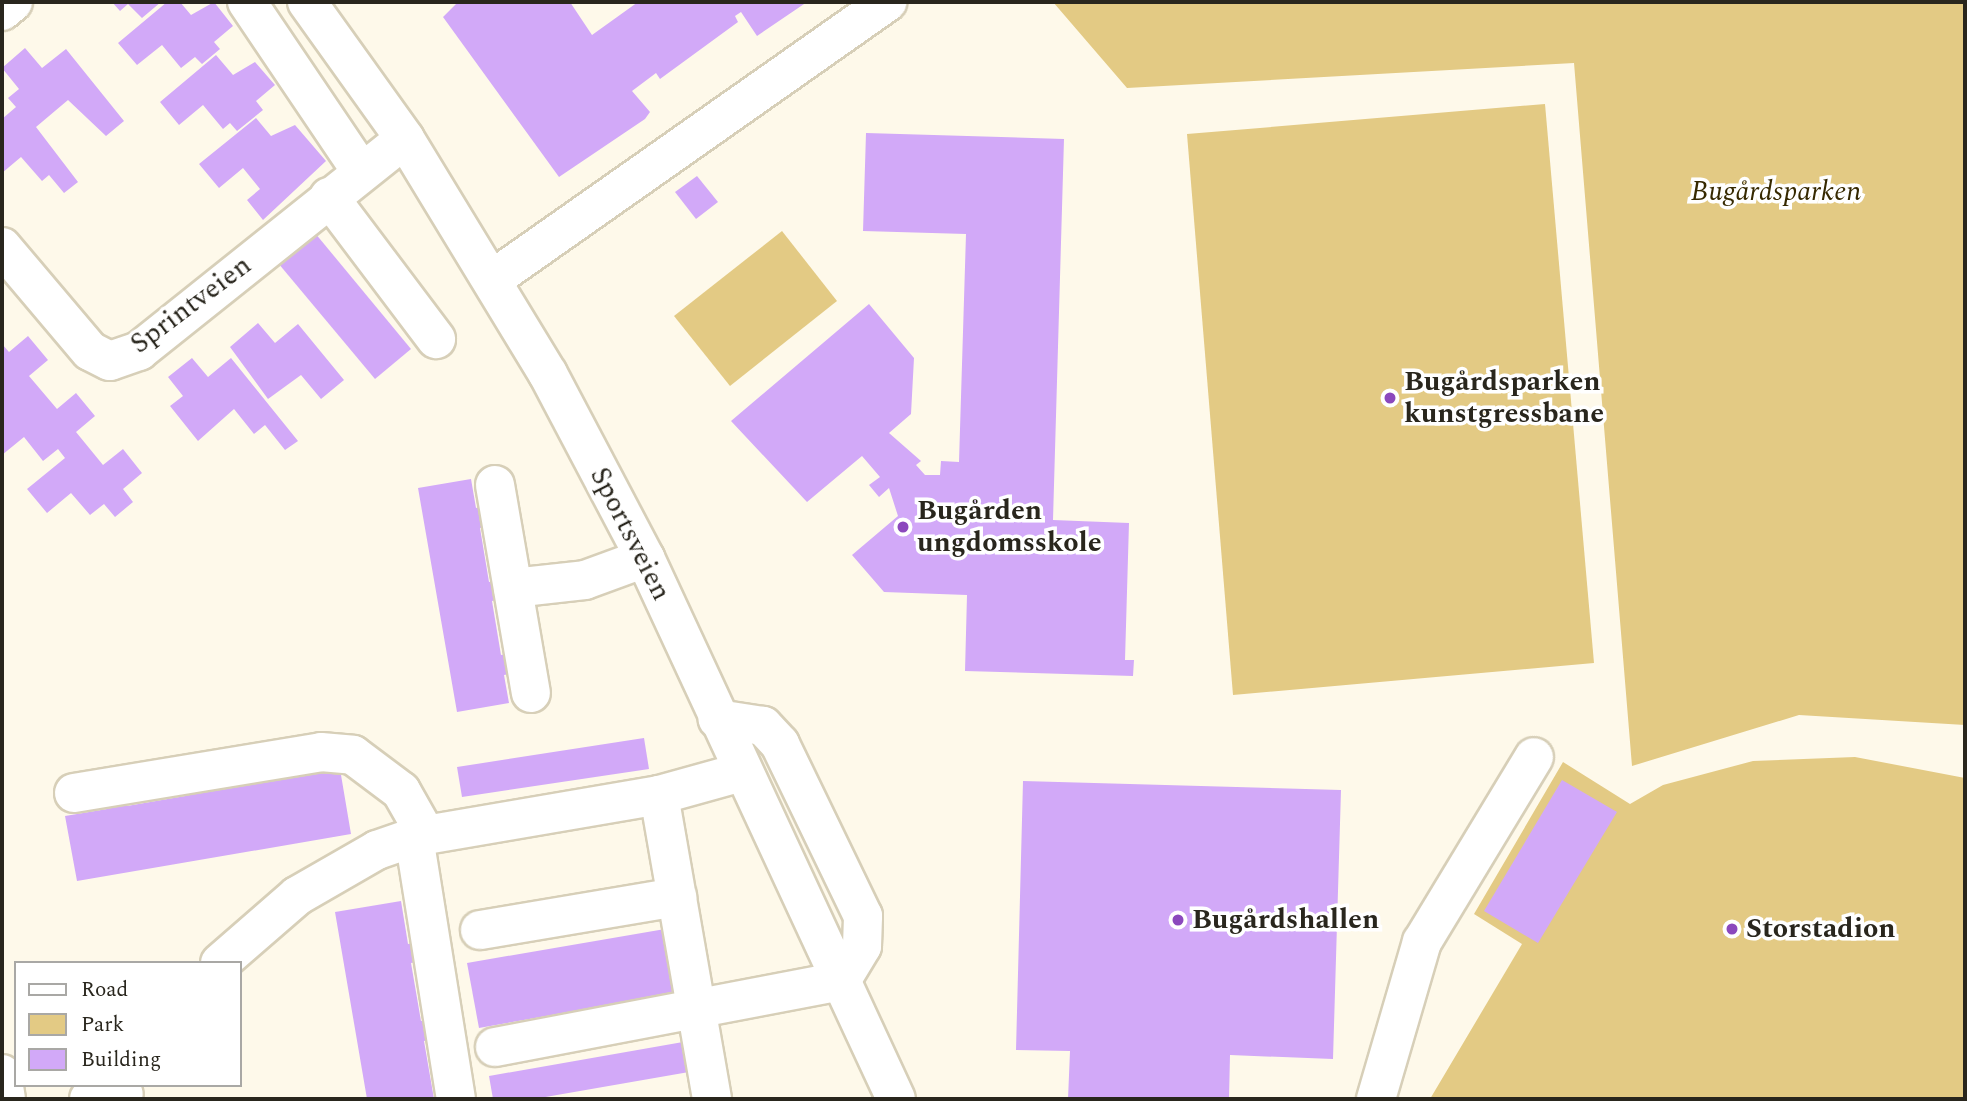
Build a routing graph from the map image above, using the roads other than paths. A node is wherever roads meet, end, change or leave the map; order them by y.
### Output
1 (13, 2) edge
2 (247, 2) edge
3 (887, 2) edge
4 (319, 6) edge
5 (2, 11) edge
6 (405, 139) junction
7 (361, 172) junction
8 (329, 197) junction
9 (2, 247) edge
10 (493, 279) junction
11 (436, 339) dead end
12 (495, 485) dead end
13 (645, 558) junction
14 (513, 588) junction
15 (531, 694) dead end
16 (718, 719) junction
17 (1534, 757) dead end
18 (742, 772) junction
19 (75, 793) dead end
20 (659, 794) junction
21 (420, 836) junction
22 (677, 897) junction
23 (480, 930) dead end
24 (222, 961) edge
25 (841, 981) junction
26 (697, 1012) junction
27 (495, 1046) dead end
28 (2, 1074) edge
29 (6, 1099) edge
30 (456, 1099) edge
31 (712, 1099) edge
32 (896, 1099) edge
33 (1376, 1099) edge

1 - 5 street
2 - 7 street
3 - 10 street
4 - 6 street, Sportsveien
6 - 7 street, Sprintveien
6 - 10 street, Sportsveien
7 - 8 street, Sprintveien
8 - 9 street, Sprintveien
8 - 11 street
10 - 13 street, Sportsveien
12 - 14 street
13 - 14 street
13 - 16 street, Sportsveien
14 - 15 street
16 - 18 street, Sportsveien
16 - 25 street
17 - 33 street
18 - 20 street
18 - 25 street, Sportsveien
19 - 21 street
20 - 21 street
20 - 22 street
21 - 24 street
21 - 30 street
22 - 23 street
22 - 26 street
25 - 26 street
25 - 32 street, Sportsveien
26 - 27 street
26 - 31 street
28 - 29 street

